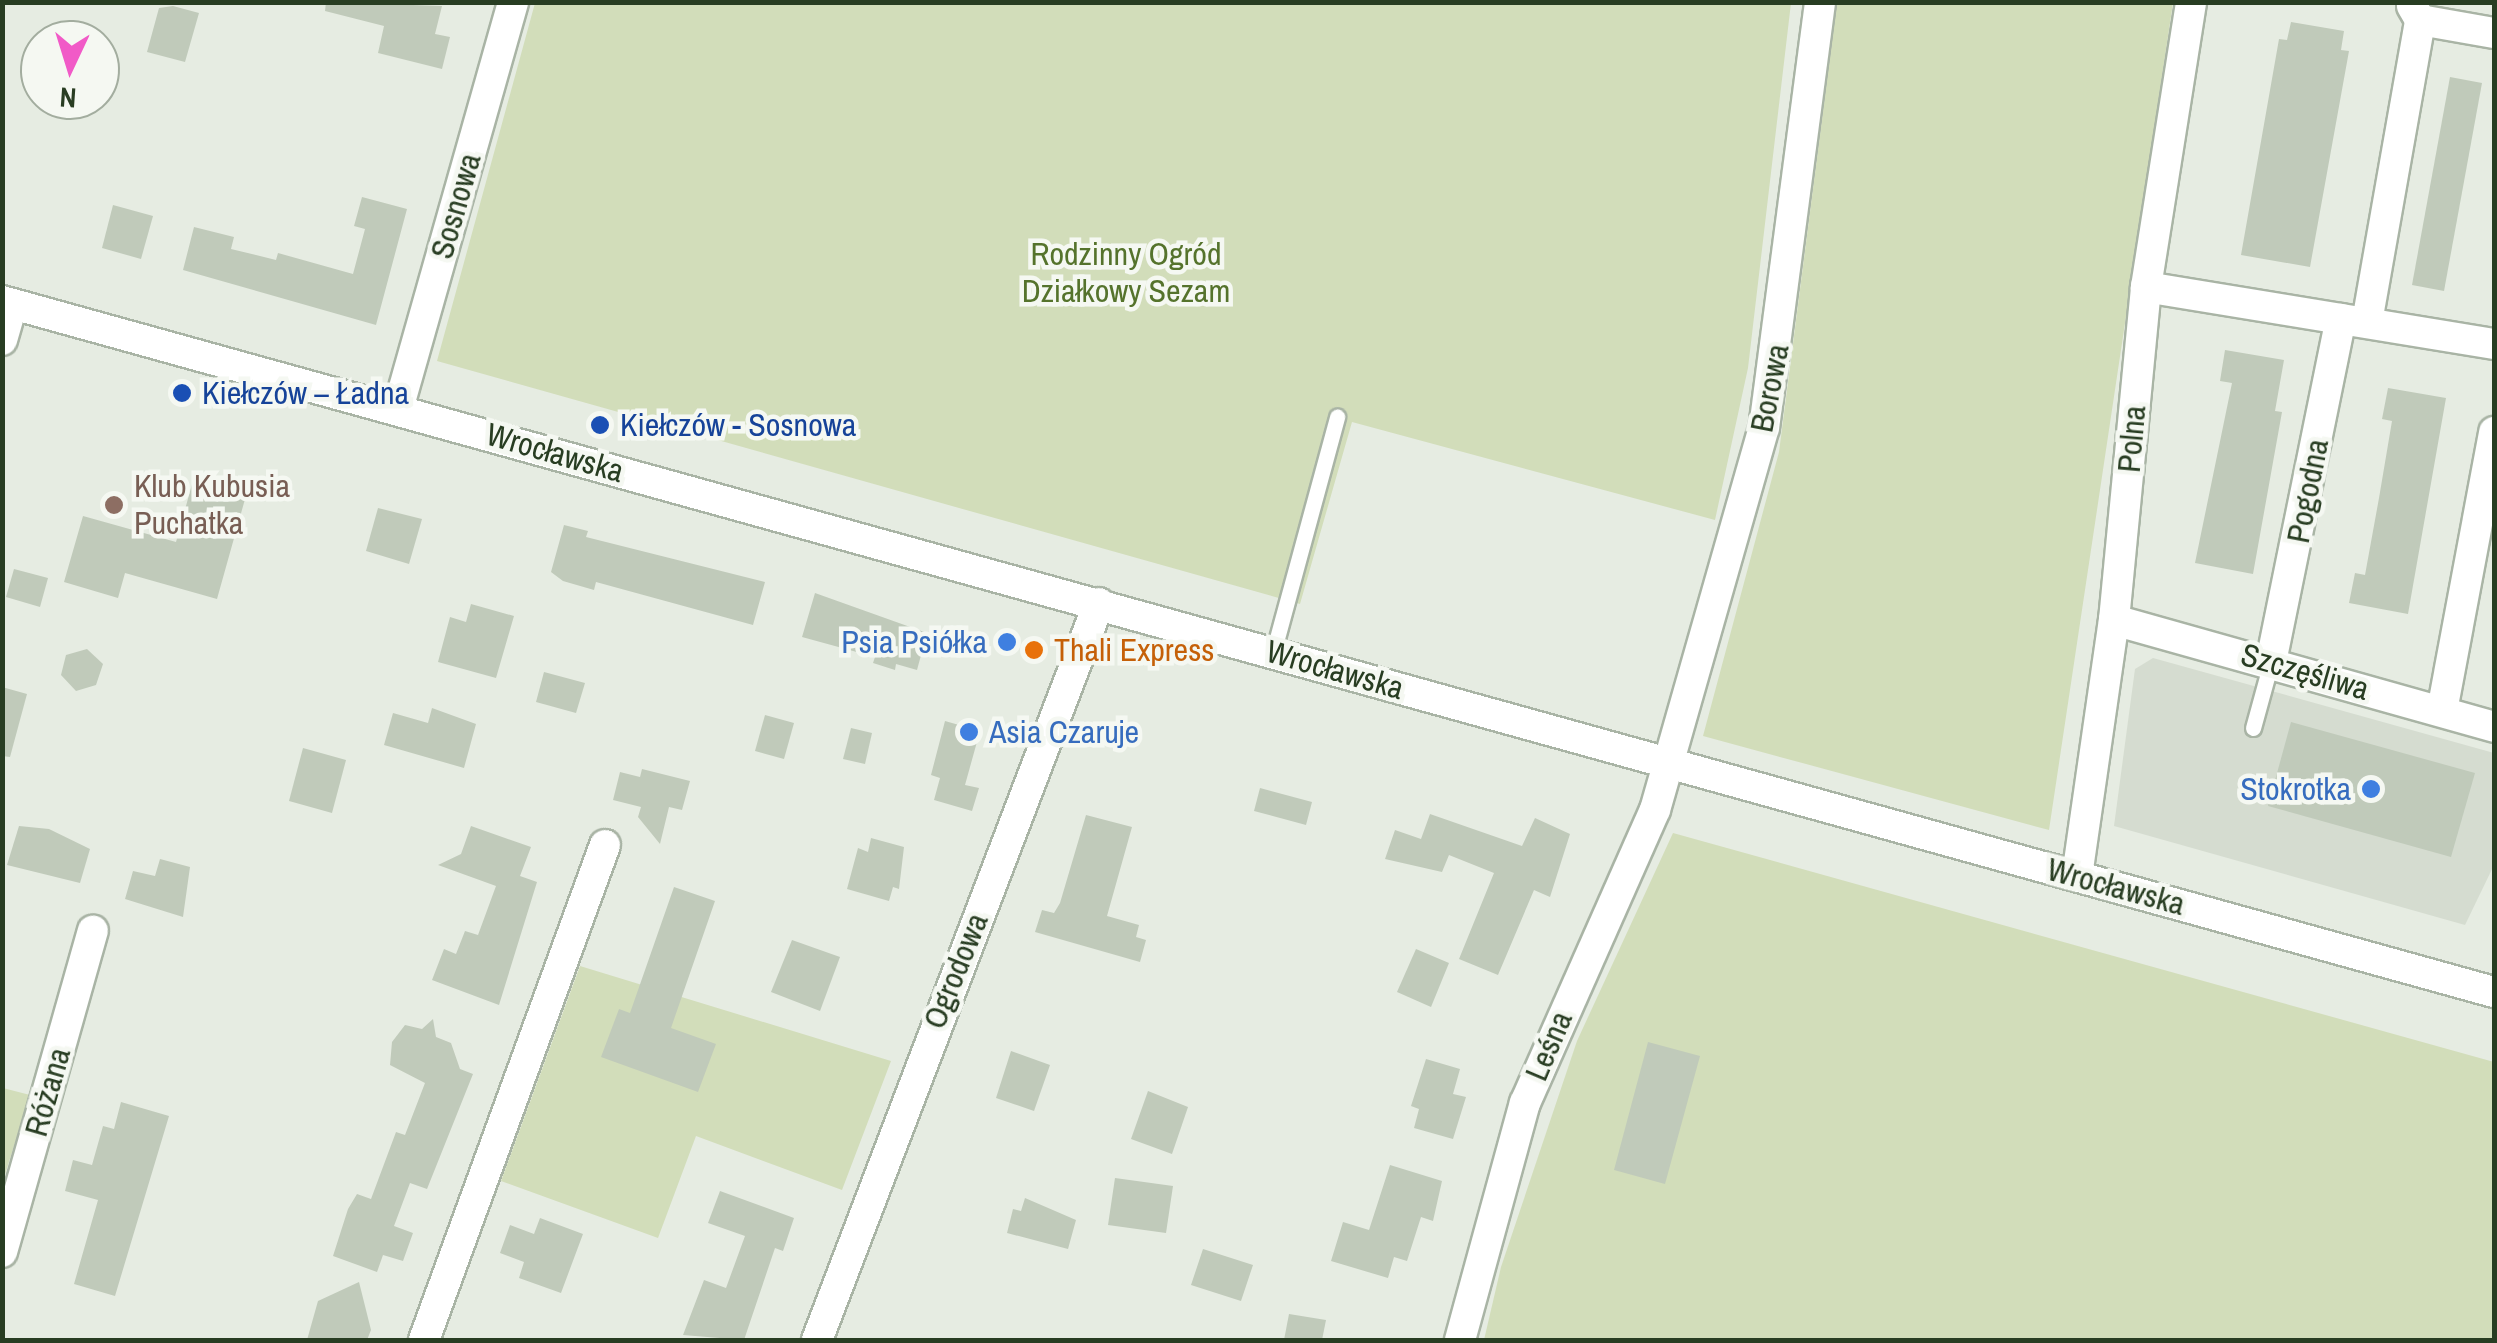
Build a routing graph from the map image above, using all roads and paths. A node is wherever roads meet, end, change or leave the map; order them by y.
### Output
1 (513, 2) edge
2 (1820, 2) edge
3 (2191, 2) edge
4 (2414, 9) edge
5 (2494, 33) edge
6 (2146, 286) junction
7 (7, 303) edge
8 (2354, 321) junction
9 (2, 340) edge
10 (2494, 344) edge
11 (398, 409) junction
12 (1337, 417) dead end
13 (2494, 432) edge
14 (1099, 603) junction
15 (2114, 620) junction
16 (1274, 653) junction
17 (2272, 662) junction
18 (2442, 711) junction
19 (2494, 727) edge
20 (2253, 728) dead end
21 (1670, 764) junction
22 (605, 845) dead end
23 (2077, 876) junction
24 (93, 932) dead end
25 (2494, 992) edge
26 (2, 1252) edge
27 (424, 1340) edge
28 (817, 1340) edge
29 (1460, 1340) edge

1 - 11 street, Sosnowa
2 - 21 street, Borowa
3 - 6 street, Polna
4 - 5 street
4 - 8 street, Pogodna
6 - 8 street
6 - 15 street, Polna
7 - 9 street
7 - 11 street, Wrocławska
8 - 10 street
8 - 17 street, Pogodna
11 - 14 street, Wrocławska
12 - 16 lane
13 - 18 street
14 - 16 street, Wrocławska
14 - 28 street, Ogrodowa
15 - 17 street, Szczęśliwa
15 - 23 street, Polna
16 - 21 street, Wrocławska
17 - 18 street, Szczęśliwa
17 - 20 lane
18 - 19 street, Szczęśliwa
21 - 23 street, Wrocławska
21 - 29 street, Leśna
22 - 27 street
23 - 25 street, Wrocławska
24 - 26 street, Różana

